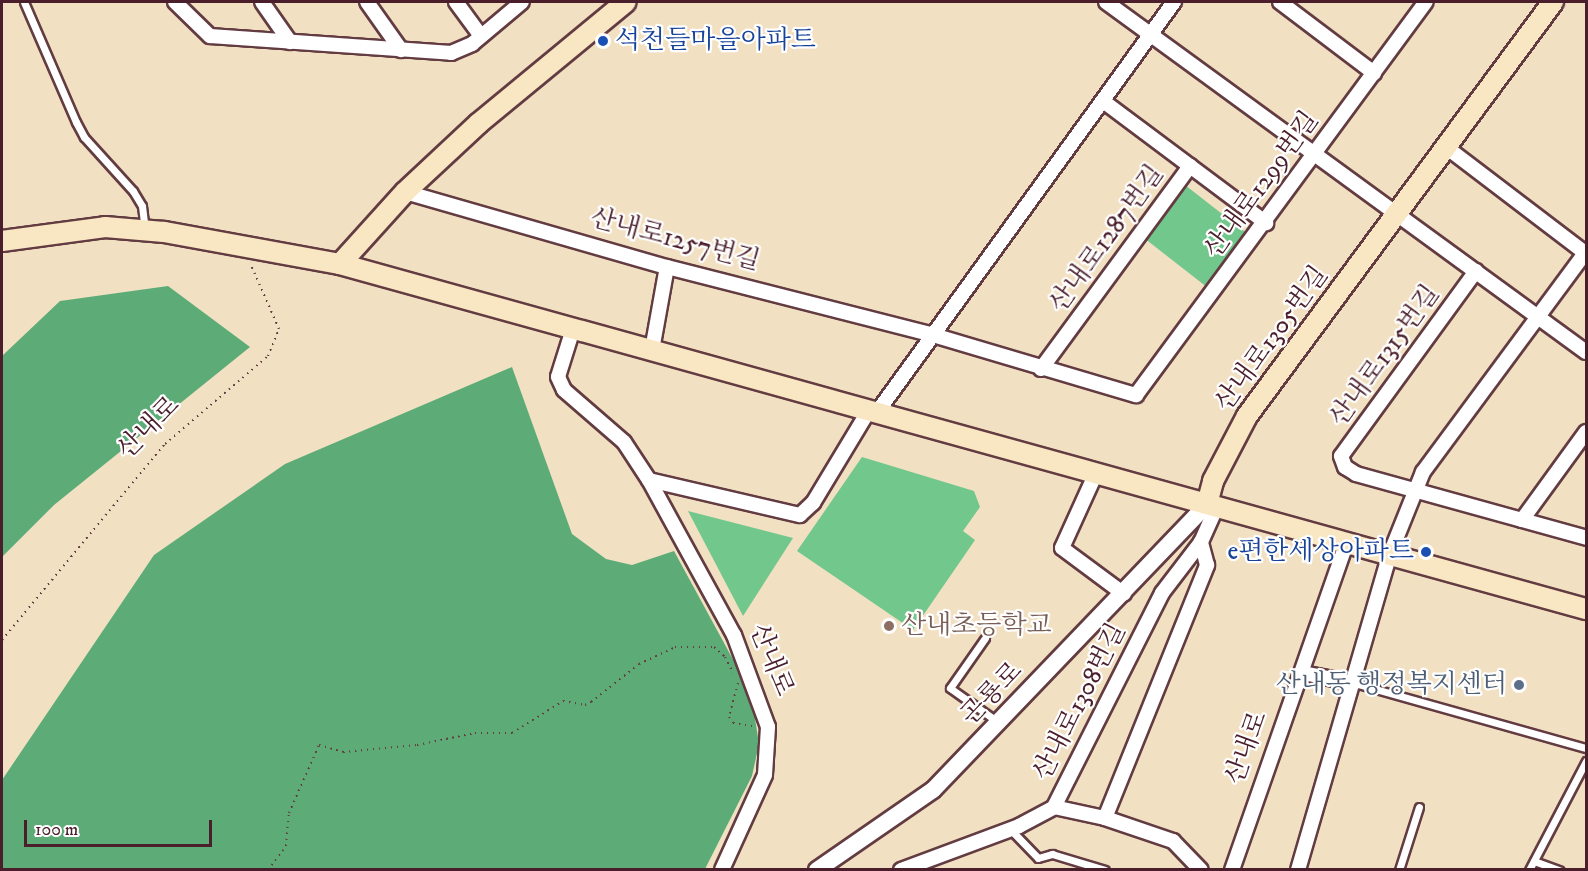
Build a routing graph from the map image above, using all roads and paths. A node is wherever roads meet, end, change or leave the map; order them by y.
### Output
1 (24, 2) edge
2 (175, 2) edge
3 (262, 2) edge
4 (367, 2) edge
5 (456, 2) edge
6 (522, 2) edge
7 (626, 2) edge
8 (1106, 2) edge
9 (1174, 2) edge
10 (1280, 2) edge
11 (1426, 2) edge
12 (1554, 2) edge
13 (1296, 6) edge
14 (1151, 33) junction
15 (481, 36) junction
16 (290, 42) junction
17 (401, 50) junction
18 (1374, 73) junction
19 (1103, 101) junction
20 (1446, 147) junction
21 (1314, 153) junction
22 (1190, 166) junction
23 (405, 192) junction
24 (1396, 214) junction
25 (1266, 223) junction
26 (145, 230) junction
27 (2, 241) edge
28 (249, 246) junction
29 (1586, 253) edge
30 (340, 264) junction
31 (667, 267) junction
32 (1476, 271) junction
33 (1537, 316) junction
34 (573, 328) junction
35 (933, 335) junction
36 (652, 350) junction
37 (1587, 352) edge
38 (1041, 369) junction
39 (869, 410) junction
40 (1587, 432) edge
41 (1096, 473) junction
42 (649, 480) junction
43 (1416, 491) junction
44 (1212, 505) junction
45 (1522, 520) junction
46 (1587, 538) edge
47 (1201, 542) junction
48 (1347, 542) junction
49 (1390, 554) junction
50 (1124, 594) junction
51 (1587, 609) edge
52 (985, 638) dead end
53 (2, 640) edge
54 (1304, 673) junction
55 (1354, 683) junction
56 (1000, 724) junction
57 (768, 727) junction
58 (1587, 748) edge
59 (1587, 761) edge
60 (1053, 807) junction
61 (1419, 807) dead end
62 (1106, 818) junction
63 (1010, 829) junction
64 (1534, 861) junction
65 (268, 870) edge
66 (722, 870) edge
67 (817, 870) edge
68 (901, 870) edge
69 (1105, 870) edge
70 (1201, 870) edge
71 (1232, 870) edge
72 (1298, 870) edge
73 (1399, 870) edge
74 (1529, 870) edge
75 (1559, 870) edge

1 - 26 lane
2 - 16 street
3 - 16 street
4 - 17 street
5 - 15 street
6 - 15 street
7 - 23 main road
8 - 14 street
9 - 14 street
10 - 13 street
11 - 18 street, 산내로1299번길
12 - 20 main road, 산내로1305번길
13 - 18 street
14 - 19 street
14 - 21 street
15 - 17 street
16 - 17 street
18 - 21 street, 산내로1299번길
19 - 22 street, 산내로1287번길
19 - 35 street
20 - 24 main road, 산내로1305번길
20 - 29 street
21 - 24 street
21 - 25 street, 산내로1299번길
22 - 25 street
22 - 38 street, 산내로1287번길
23 - 30 main road
23 - 31 street, 산내로1257번길
24 - 32 street
24 - 44 main road, 산내로1305번길
25 - 38 street, 산내로1299번길
26 - 27 main road
26 - 28 main road
28 - 30 main road
28 - 53 path, 산내로
29 - 33 street
30 - 34 main road
31 - 35 street, 산내로1257번길
31 - 36 street
32 - 33 street
32 - 43 street, 산내로1315번길
33 - 37 street
33 - 43 street
34 - 36 main road
34 - 42 street, 산내로
35 - 38 street
35 - 39 street
36 - 39 main road
39 - 41 main road
39 - 42 street
40 - 45 street
41 - 44 main road
41 - 50 street
42 - 57 street, 산내로
43 - 45 street, 산내로1315번길
43 - 49 street
44 - 47 street, 산내로1308번길
44 - 48 main road
44 - 50 street, 곤룡로
45 - 46 street, 산내로1315번길
47 - 60 street, 산내로1308번길
47 - 62 street
48 - 49 main road
48 - 54 street, 산내로
49 - 51 main road
49 - 55 street
50 - 56 street, 곤룡로
52 - 56 lane
54 - 55 street
54 - 71 street, 산내로
55 - 58 lane
55 - 72 street
56 - 67 street, 곤룡로
57 - 65 path
57 - 66 street, 산내로
59 - 64 lane
60 - 62 street
60 - 63 street, 산내로1308번길
61 - 73 lane
62 - 70 street
63 - 68 street, 산내로1308번길
63 - 69 lane
64 - 74 lane
64 - 75 lane

